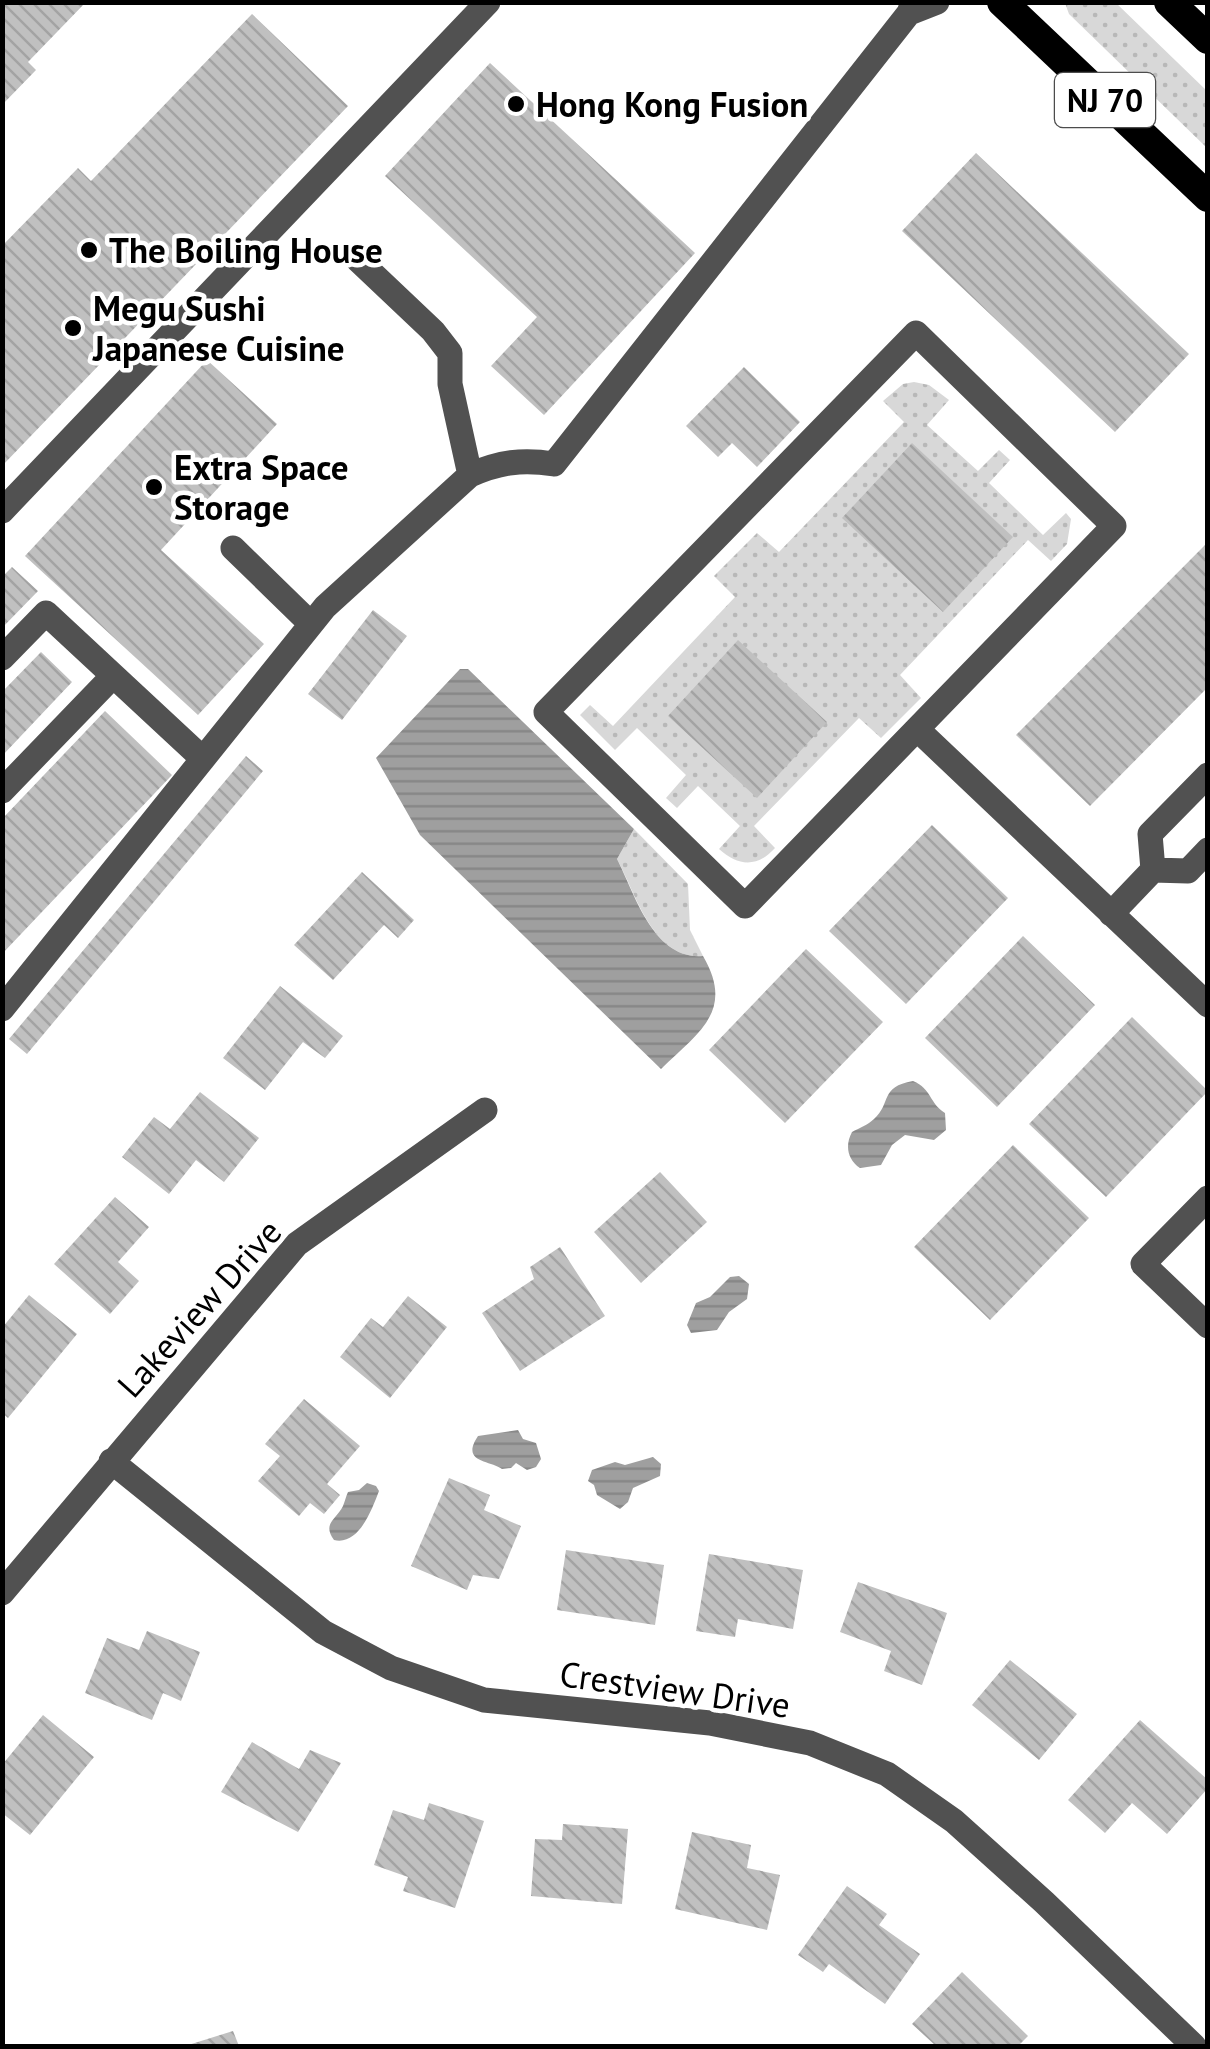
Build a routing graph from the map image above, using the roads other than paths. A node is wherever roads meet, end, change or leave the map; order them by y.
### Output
1 (488, 2) edge
2 (937, 2) edge
3 (1002, 2) edge
4 (1169, 2) edge
5 (911, 8) edge
6 (1208, 39) edge
7 (1208, 198) edge
8 (358, 260) dead end
9 (470, 475) junction
10 (2, 511) edge
11 (233, 548) dead end
12 (312, 624) junction
13 (2, 658) edge
14 (113, 676) junction
15 (917, 728) junction
16 (204, 759) junction
17 (1208, 775) edge
18 (2, 791) edge
19 (1208, 850) edge
20 (1153, 870) junction
21 (1111, 914) junction
22 (1208, 1006) edge
23 (2, 1009) edge
24 (485, 1110) dead end
25 (1208, 1198) edge
26 (1208, 1326) edge
27 (111, 1461) junction
28 (2, 1593) edge
29 (1194, 2046) edge

1 - 10 street
2 - 5 street
3 - 7 highway, NJ 70
4 - 6 highway
5 - 9 street
8 - 9 street
9 - 12 street
11 - 12 street
12 - 16 street
13 - 14 street
14 - 16 street
14 - 18 street
15 - 15 street
15 - 21 street
16 - 23 street
17 - 20 street
19 - 20 street
20 - 21 street
21 - 22 street
24 - 27 street, Lakeview Drive
25 - 26 street
27 - 28 street, Lakeview Drive
27 - 29 street, Crestview Drive

